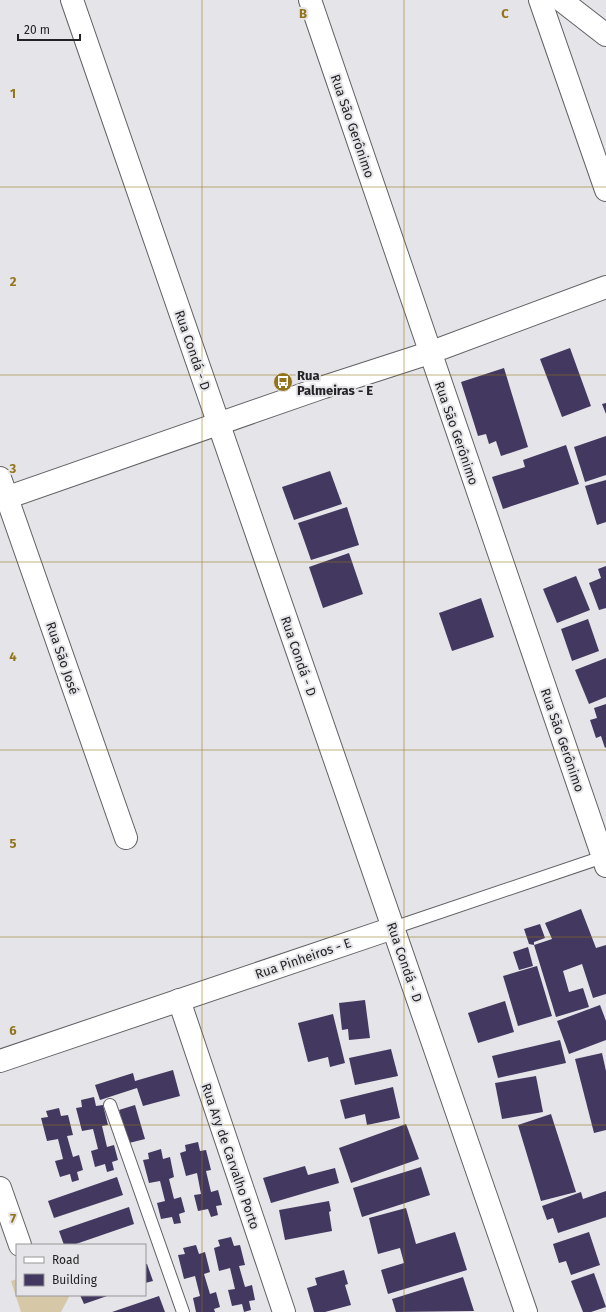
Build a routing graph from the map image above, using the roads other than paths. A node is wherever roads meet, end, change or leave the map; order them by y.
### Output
1 (72, 0) edge
2 (310, 0) edge
3 (540, 0) edge
4 (561, 0) edge
5 (606, 35) edge
6 (606, 190) edge
7 (606, 287) edge
8 (430, 353) junction
9 (219, 425) junction
10 (2, 492) edge
11 (126, 838) dead end
12 (605, 859) edge
13 (393, 928) junction
14 (179, 1000) junction
15 (0, 1061) edge
16 (110, 1105) dead end
17 (0, 1188) edge
18 (20, 1244) edge
19 (183, 1312) edge
20 (284, 1312) edge
21 (526, 1312) edge

1 - 9 street, Rua Condá - D
2 - 8 street, Rua São Gerônimo
3 - 6 street
4 - 5 street
7 - 8 street
8 - 9 street
8 - 12 street, Rua São Gerônimo
9 - 10 street
9 - 13 street, Rua Condá - D
10 - 11 street, Rua São José
12 - 13 lane, Rua Pinheiros - E
13 - 14 street, Rua Pinheiros - E
13 - 21 street, Rua Condá - D
14 - 15 street, Rua Pinheiros - E
14 - 20 street, Rua Ary de Carvalho Porto
16 - 19 lane
17 - 18 street

